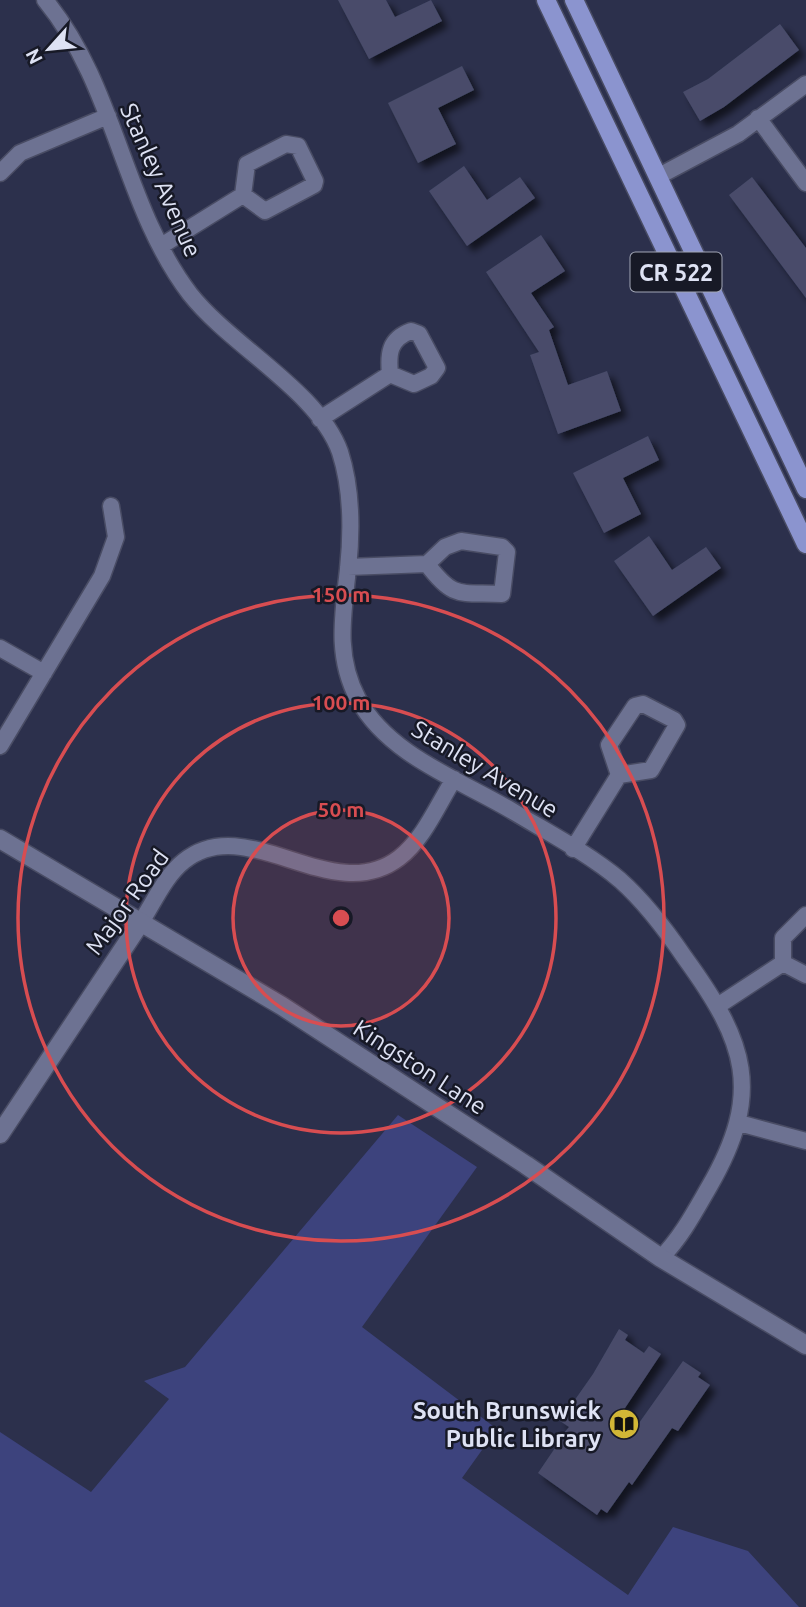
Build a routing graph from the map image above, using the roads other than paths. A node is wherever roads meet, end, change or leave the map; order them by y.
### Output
1 (45, 0) edge
2 (546, 0) edge
3 (574, 0) edge
4 (806, 84) edge
5 (108, 116) junction
6 (758, 118) junction
7 (0, 173) edge
8 (659, 176) junction
9 (806, 183) edge
10 (243, 195) junction
11 (161, 246) junction
12 (390, 374) dead end
13 (320, 419) junction
14 (806, 489) edge
15 (111, 506) dead end
16 (806, 544) edge
17 (427, 564) junction
18 (348, 566) junction
19 (0, 648) edge
20 (44, 673) junction
21 (0, 746) edge
22 (619, 775) junction
23 (454, 779) junction
24 (0, 839) edge
25 (572, 849) junction
26 (806, 915) edge
27 (141, 922) junction
28 (783, 962) junction
29 (806, 975) edge
30 (719, 1005) junction
31 (739, 1123) junction
32 (0, 1134) edge
33 (806, 1141) edge
34 (661, 1258) junction
35 (806, 1345) edge

1 - 5 street, Stanley Avenue
2 - 16 main road, CR 522
3 - 8 main road, CR 522
4 - 6 street
5 - 7 street
5 - 11 street, Stanley Avenue
6 - 8 street
6 - 9 street
8 - 14 main road, CR 522
10 - 10 street
10 - 11 street
11 - 13 street, Stanley Avenue
12 - 13 street
13 - 18 street, Stanley Avenue
15 - 20 street
17 - 17 street
17 - 18 street
18 - 23 street, Stanley Avenue
19 - 20 street
20 - 21 street
22 - 22 street
22 - 25 street
23 - 25 street, Stanley Avenue
23 - 27 street, Major Road
24 - 27 street, Kingston Lane
25 - 30 street, Stanley Avenue
26 - 28 street
27 - 32 street, Major Road
27 - 34 street, Kingston Lane
28 - 29 street
28 - 30 street
30 - 31 street, Stanley Avenue
31 - 33 street
31 - 34 street, Stanley Avenue
34 - 35 street, Kingston Lane

